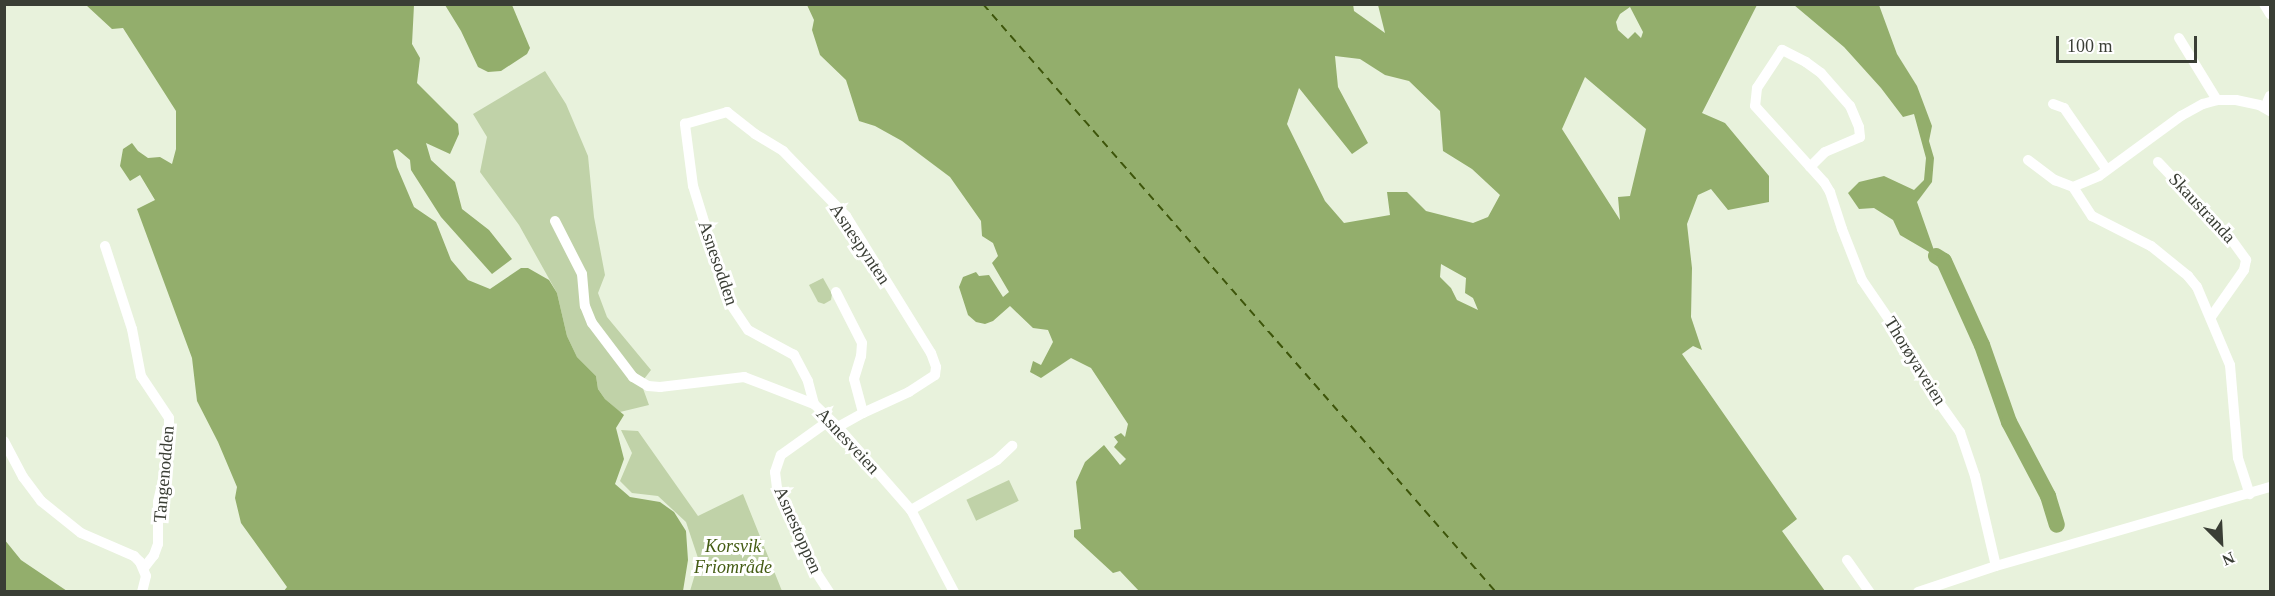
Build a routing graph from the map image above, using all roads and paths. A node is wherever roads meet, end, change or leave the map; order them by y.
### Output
1 (2264, 4) edge
2 (2271, 14) edge
3 (2179, 38) dead end
4 (2271, 96) edge
5 (2217, 100) junction
6 (2053, 104) dead end
7 (2268, 109) edge
8 (684, 124) joint
9 (2028, 160) dead end
10 (2158, 162) dead end
11 (1810, 166) junction
12 (2107, 170) junction
13 (2073, 187) junction
14 (555, 221) dead end
15 (105, 246) dead end
16 (836, 292) dead end
17 (2211, 316) junction
18 (814, 404) junction
19 (863, 413) junction
20 (834, 424) junction
21 (4, 441) edge
22 (1012, 446) dead end
23 (2271, 487) edge
24 (2250, 494) junction
25 (911, 510) junction
26 (1848, 560) dead end
27 (1996, 566) junction
28 (144, 568) junction
29 (142, 591) edge
30 (829, 591) edge
31 (954, 591) edge
32 (1869, 591) edge
33 (1918, 591) edge

1 - 2 street
3 - 5 street
4 - 7 street
5 - 7 street
5 - 12 street
6 - 12 street
8 - 18 street, Asnesodden
8 - 19 street, Asnespynten
9 - 13 street
10 - 17 street, Skaustranda
11 - 11 street, Thorøyaveien
11 - 27 street, Thorøyaveien
12 - 13 street
13 - 17 street
14 - 18 street, Asnesveien
15 - 28 street, Tangenodden
16 - 19 street
17 - 24 street
18 - 20 street, Asnesveien
19 - 20 street, Asnespynten
20 - 25 street, Asnesveien
20 - 30 street, Asnestoppen
21 - 28 street
22 - 25 street
23 - 24 street
24 - 27 street
25 - 31 street, Asnesveien
26 - 32 street
27 - 33 street
28 - 29 street, Tangenodden

